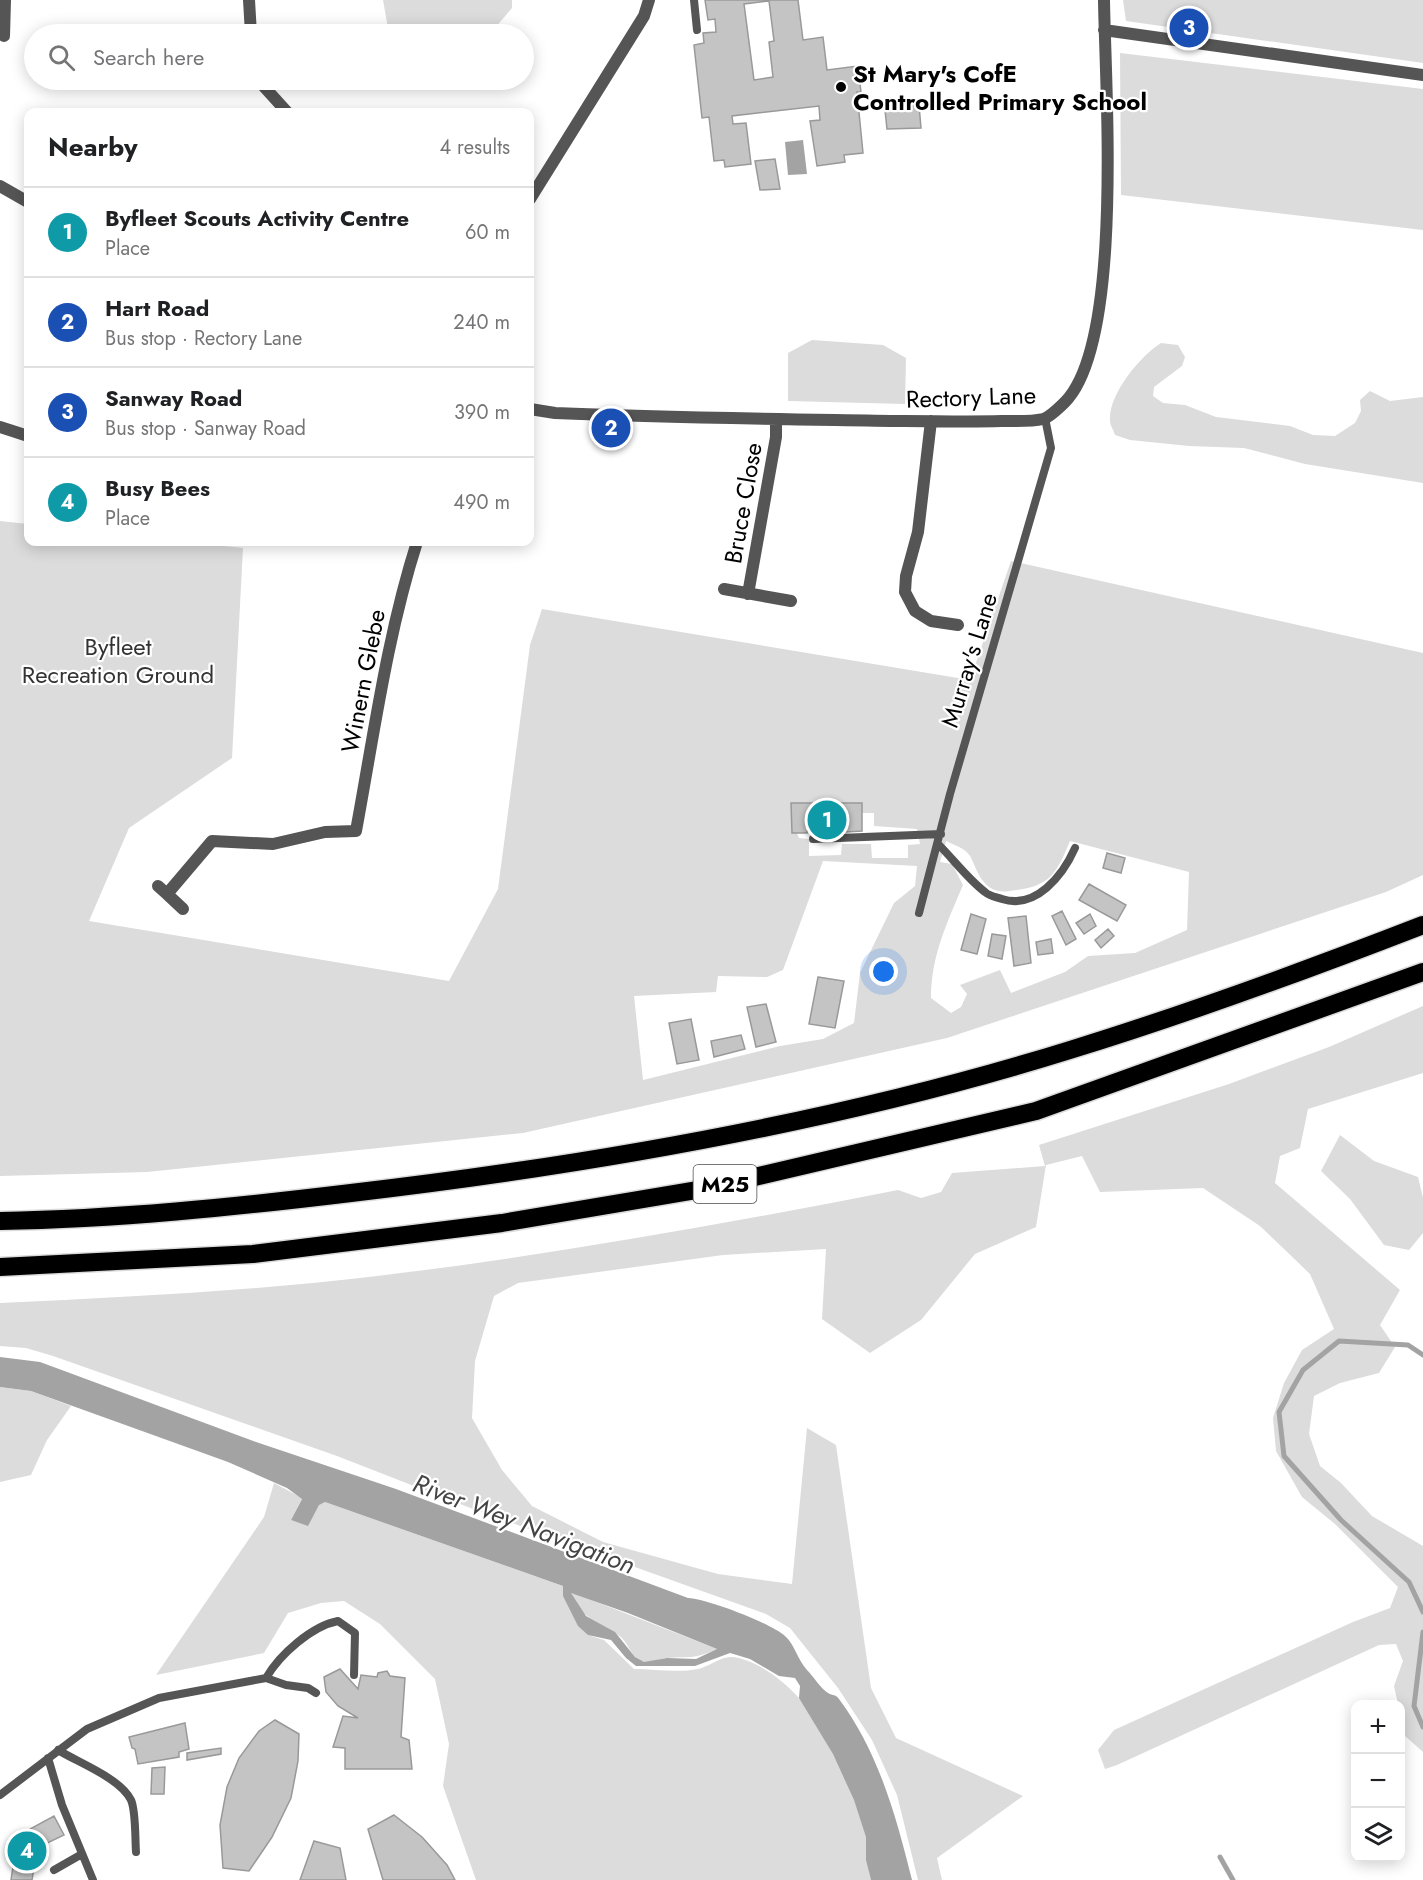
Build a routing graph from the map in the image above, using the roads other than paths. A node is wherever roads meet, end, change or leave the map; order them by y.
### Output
1 (5, 0) edge
2 (249, 0) edge
3 (649, 0) edge
4 (694, 0) edge
5 (1104, 0) edge
6 (250, 24) edge
7 (698, 30) dead end
8 (1104, 30) junction
9 (4, 36) dead end
10 (1423, 75) edge
11 (267, 90) edge
12 (283, 108) edge
13 (0, 186) edge
14 (534, 193) edge
15 (24, 200) edge
16 (534, 410) edge
17 (1045, 418) junction
18 (776, 419) junction
19 (931, 421) junction
20 (0, 427) edge
21 (24, 435) edge
22 (416, 546) edge
23 (724, 589) dead end
24 (748, 594) junction
25 (791, 601) dead end
26 (958, 625) dead end
27 (941, 834) junction
28 (813, 839) dead end
29 (939, 846) junction
30 (1075, 848) dead end
31 (183, 909) dead end
32 (919, 913) dead end
33 (1423, 925) edge
34 (1423, 972) edge
35 (0, 1221) edge
36 (0, 1267) edge
37 (354, 1675) dead end
38 (266, 1677) junction
39 (316, 1693) dead end
40 (58, 1750) junction
41 (48, 1758) junction
42 (0, 1795) edge
43 (136, 1852) dead end
44 (82, 1854) junction
45 (54, 1870) dead end
46 (93, 1880) edge

1 - 9 street
2 - 6 street
3 - 14 street
4 - 7 lane
5 - 8 street, Rectory Lane
8 - 10 street
8 - 17 street, Rectory Lane
11 - 12 street
13 - 15 street
16 - 18 street, Rectory Lane
17 - 19 street, Rectory Lane
17 - 27 lane, Murray's Lane
18 - 19 street, Rectory Lane
18 - 24 street, Bruce Close
19 - 26 street
20 - 21 street
22 - 31 street, Winern Glebe
23 - 24 street, Bruce Close
24 - 25 street, Bruce Close
27 - 28 lane
27 - 29 lane, Murray's Lane
29 - 30 lane
29 - 32 lane, Murray's Lane
33 - 35 highway, M25
34 - 36 highway, M25
37 - 38 lane
38 - 39 lane
38 - 40 lane
40 - 41 lane
40 - 43 lane
41 - 42 lane
41 - 44 lane
44 - 45 lane
44 - 46 lane

